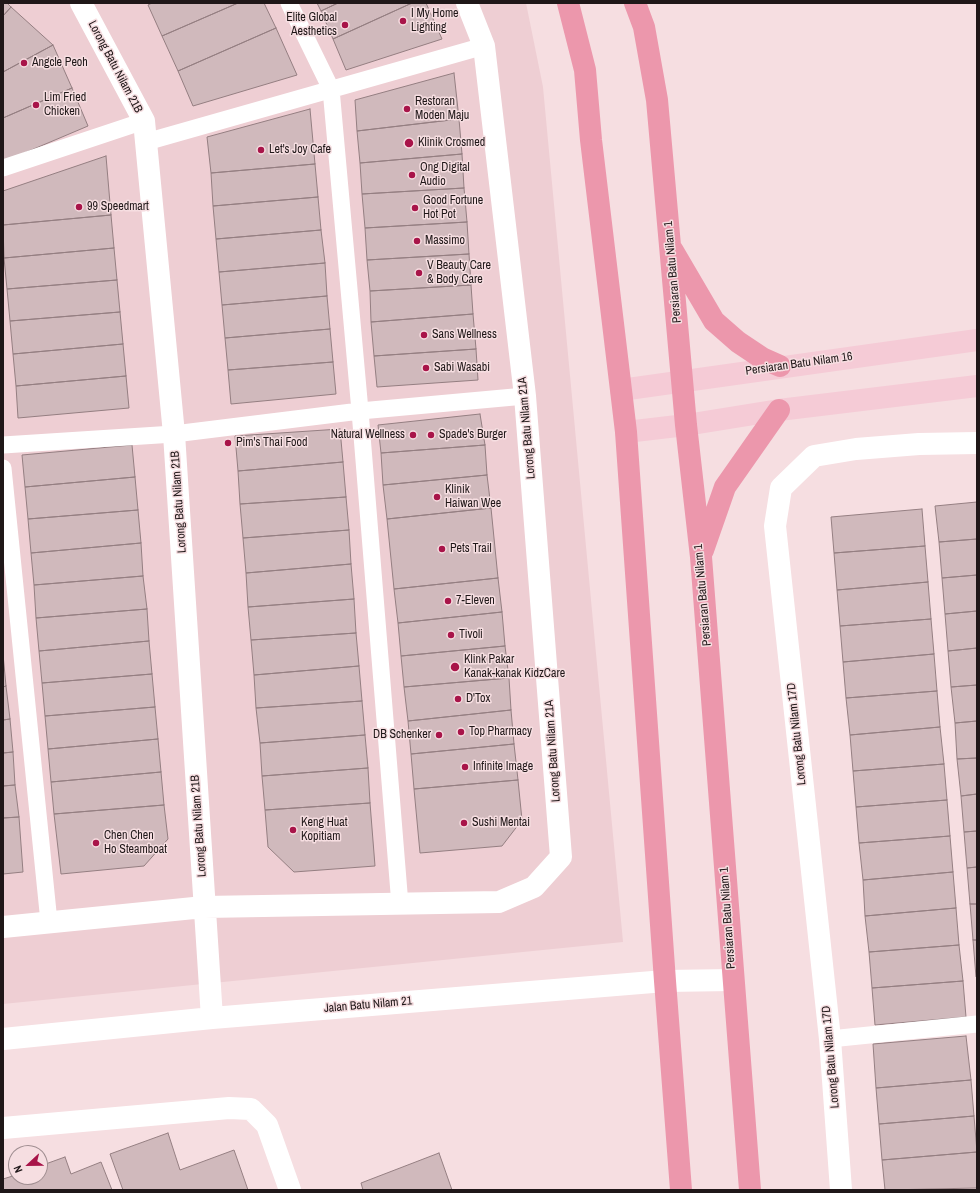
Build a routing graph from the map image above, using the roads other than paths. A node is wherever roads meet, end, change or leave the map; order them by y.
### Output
1 (81, 3) edge
2 (289, 3) edge
3 (467, 3) edge
4 (568, 3) edge
5 (635, 3) edge
6 (484, 46) junction
7 (331, 89) junction
8 (145, 131) junction
9 (3, 168) edge
10 (671, 246) junction
11 (977, 340) edge
12 (780, 366) junction
13 (682, 381) junction
14 (977, 386) edge
15 (621, 390) junction
16 (525, 396) junction
17 (779, 410) junction
18 (360, 411) junction
19 (686, 426) junction
20 (626, 432) junction
21 (174, 434) junction
22 (977, 443) edge
23 (3, 445) edge
24 (3, 468) edge
25 (701, 557) junction
26 (400, 904) junction
27 (204, 907) junction
28 (49, 922) junction
29 (3, 927) edge
30 (664, 980) junction
31 (733, 980) junction
32 (212, 1018) junction
33 (977, 1024) edge
34 (3, 1039) edge
35 (830, 1039) junction
36 (3, 1128) edge
37 (290, 1190) edge
38 (681, 1190) edge
39 (750, 1190) edge
40 (841, 1190) edge

1 - 8 street, Lorong Batu Nilam 21B
2 - 7 lane
3 - 6 street, Lorong Batu Nilam 21A
4 - 15 main road
5 - 10 main road, Persiaran Batu Nilam 1
6 - 7 lane
6 - 16 street, Lorong Batu Nilam 21A
7 - 8 lane
7 - 18 lane
8 - 9 lane
8 - 21 street, Lorong Batu Nilam 21B
10 - 12 main road
10 - 13 main road, Persiaran Batu Nilam 1
11 - 12 street, Persiaran Batu Nilam 16
12 - 13 street, Persiaran Batu Nilam 16
13 - 15 street, Persiaran Batu Nilam 16
13 - 19 main road, Persiaran Batu Nilam 1
14 - 17 street
15 - 20 main road
16 - 18 lane
16 - 26 street, Lorong Batu Nilam 21A
17 - 19 street
17 - 25 main road
18 - 21 lane
18 - 26 lane
19 - 20 street
19 - 25 main road, Persiaran Batu Nilam 1
20 - 30 main road
21 - 23 lane
21 - 27 street, Lorong Batu Nilam 21B
22 - 35 street, Lorong Batu Nilam 17D
24 - 28 lane
25 - 31 main road, Persiaran Batu Nilam 1
26 - 27 street
27 - 28 street
27 - 32 street, Lorong Batu Nilam 21B
28 - 29 street
30 - 31 street, Jalan Batu Nilam 21
30 - 32 street, Jalan Batu Nilam 21
30 - 38 main road
31 - 39 main road, Persiaran Batu Nilam 1
32 - 34 street, Jalan Batu Nilam 21
33 - 35 lane
35 - 40 street, Lorong Batu Nilam 17D
36 - 37 street

